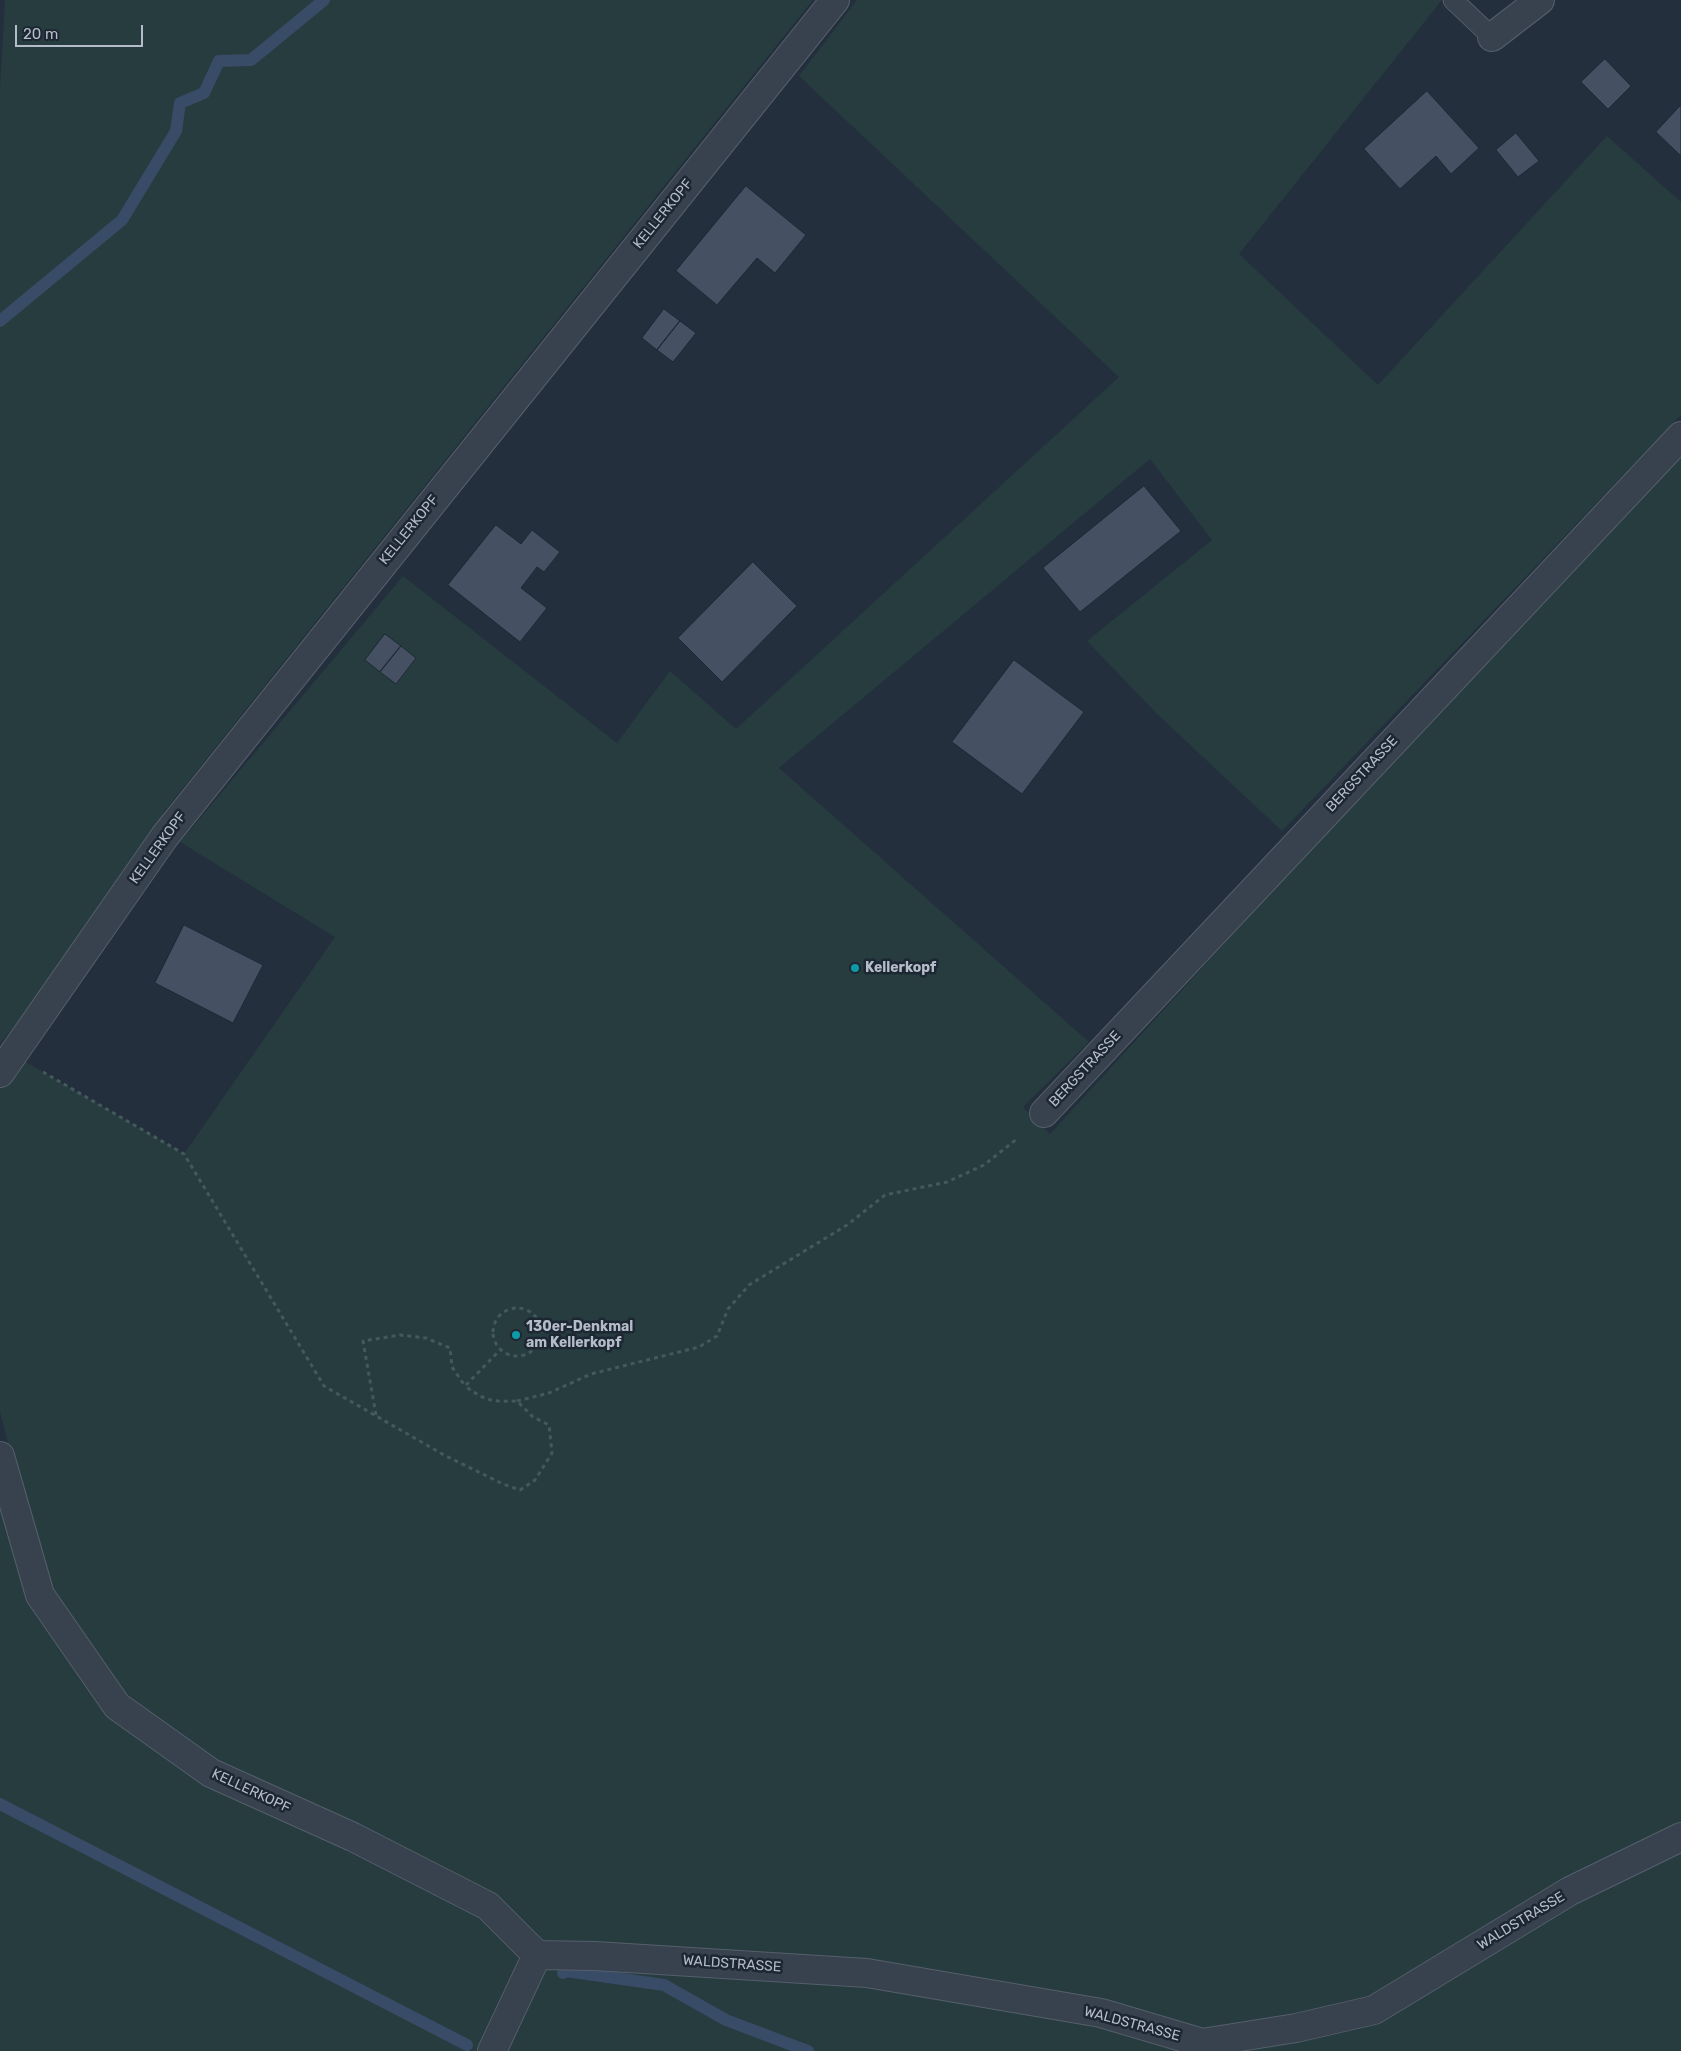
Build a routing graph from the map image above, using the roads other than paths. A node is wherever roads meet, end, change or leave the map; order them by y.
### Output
1 (835, 0) edge
2 (1453, 0) edge
3 (1540, 0) edge
4 (1492, 37) joint
5 (1681, 436) edge
6 (6, 1064) edge
7 (1044, 1113) road end
8 (0, 1456) edge
9 (1681, 1837) edge
10 (537, 1955) junction
11 (492, 2051) edge

1 - 6 street, KELLERKOPF
2 - 4 lane
3 - 4 street
5 - 7 street, BERGSTRASSE
8 - 10 street, KELLERKOPF
9 - 10 street, WALDSTRASSE
10 - 11 street

